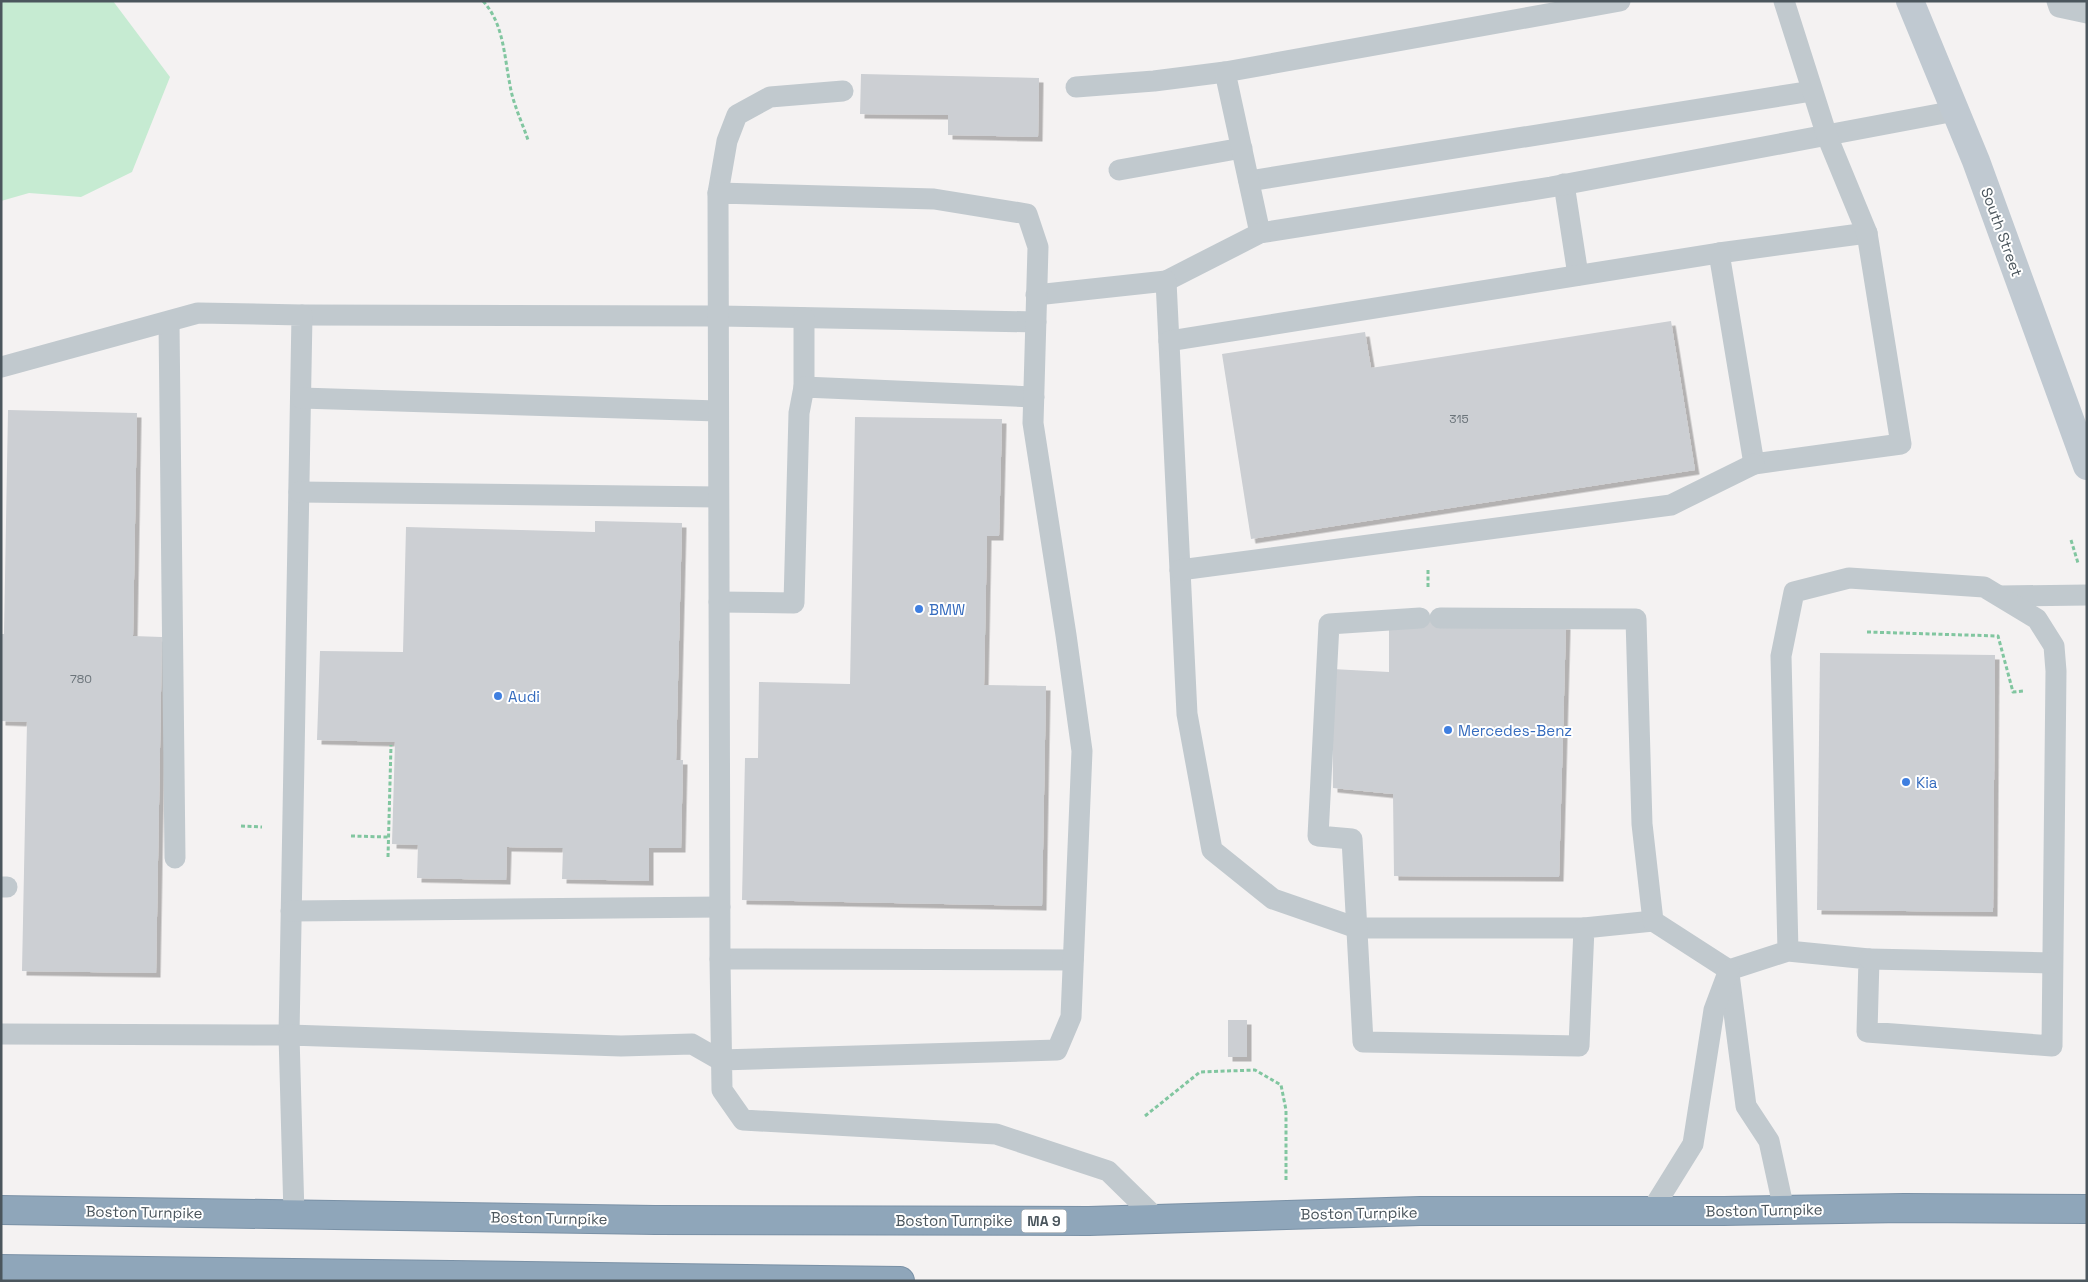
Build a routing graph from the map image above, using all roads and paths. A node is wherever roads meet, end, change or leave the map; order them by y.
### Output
1 (483, 1) edge
2 (1620, 1) edge
3 (1784, 1) edge
4 (1910, 1) edge
5 (2056, 1) edge
6 (2087, 13) edge
7 (1225, 72) junction
8 (1076, 86) dead end
9 (843, 91) dead end
10 (1812, 91) junction
11 (1955, 111) junction
12 (1827, 136) junction
13 (528, 140) dead end
14 (1242, 148) junction
15 (1119, 170) dead end
16 (1248, 181) junction
17 (1564, 184) junction
18 (718, 193) junction
19 (1260, 233) junction
20 (1868, 234) junction
21 (1718, 253) junction
22 (1578, 275) junction
23 (1166, 281) junction
24 (1036, 295) junction
25 (302, 314) junction
26 (718, 316) junction
27 (804, 318) junction
28 (169, 322) junction
29 (1036, 322) junction
30 (1169, 340) junction
31 (1, 367) edge
32 (804, 387) junction
33 (1034, 397) junction
34 (301, 398) junction
35 (718, 411) junction
36 (1754, 464) junction
37 (2087, 466) edge
38 (299, 492) junction
39 (718, 497) junction
40 (1427, 538) junction
41 (2072, 540) dead end
42 (2078, 564) dead end
43 (1180, 570) junction
44 (1428, 594) dead end
45 (2087, 595) edge
46 (2000, 596) junction
47 (719, 602) junction
48 (1867, 632) dead end
49 (2024, 691) dead end
50 (391, 745) dead end
51 (241, 826) dead end
52 (265, 827) dead end
53 (351, 836) dead end
54 (388, 838) junction
55 (388, 857) dead end
56 (175, 858) dead end
57 (720, 906) junction
58 (291, 911) junction
59 (1653, 921) junction
60 (1356, 928) junction
61 (1584, 928) junction
62 (1788, 951) junction
63 (720, 959) junction
64 (1869, 959) junction
65 (1073, 960) junction
66 (2052, 963) junction
67 (1729, 970) junction
68 (1, 1034) edge
69 (289, 1035) junction
70 (720, 1060) junction
71 (1145, 1116) dead end
72 (2087, 1209) edge
73 (1, 1210) edge
74 (1652, 1210) junction
75 (1784, 1210) junction
76 (1286, 1214) junction
77 (294, 1215) junction
78 (1158, 1218) junction
79 (1, 1270) edge
80 (489, 1278) edge
81 (900, 1281) edge

1 - 13 path
2 - 7 lane
3 - 10 lane
4 - 11 street, South Street
5 - 6 lane
7 - 8 lane
7 - 14 lane
9 - 18 lane
10 - 12 lane
10 - 16 lane
11 - 12 lane
11 - 37 street, South Street
12 - 17 lane
12 - 20 lane
14 - 15 lane
14 - 16 lane
16 - 19 lane
17 - 19 lane
17 - 22 lane
18 - 24 lane
18 - 26 lane
19 - 23 lane
20 - 21 lane
20 - 36 lane
21 - 22 lane
21 - 36 lane
22 - 30 lane
23 - 24 lane
23 - 30 lane
24 - 29 lane
25 - 26 lane
25 - 28 lane
25 - 34 lane
26 - 27 lane
26 - 35 lane
27 - 29 lane
27 - 32 lane
28 - 31 lane
28 - 56 lane
29 - 33 lane
30 - 43 lane
32 - 33 lane
32 - 47 lane
33 - 65 lane
34 - 35 lane
34 - 38 lane
35 - 39 lane
36 - 40 lane
38 - 39 lane
38 - 58 lane
39 - 47 lane
40 - 43 lane
40 - 44 path
41 - 42 path
43 - 60 lane
45 - 46 lane
46 - 62 lane
46 - 66 lane
47 - 57 lane
48 - 49 path
50 - 54 path
51 - 52 path
53 - 54 path
54 - 55 path
57 - 58 lane
57 - 63 lane
58 - 69 lane
59 - 60 lane
59 - 61 lane
59 - 67 lane
60 - 61 lane
60 - 61 lane
62 - 64 lane
62 - 67 lane
63 - 65 lane
63 - 70 lane
64 - 66 lane
64 - 66 lane
65 - 70 lane
67 - 74 lane
67 - 75 lane
68 - 69 lane
69 - 70 lane
69 - 77 lane
70 - 78 lane
71 - 76 path
72 - 75 highway, Boston Turnpike / MA 9
73 - 77 highway, Boston Turnpike / MA 9
74 - 75 highway, Boston Turnpike / MA 9
74 - 76 highway, Boston Turnpike / MA 9
76 - 78 highway, Boston Turnpike / MA 9
77 - 78 highway, Boston Turnpike / MA 9
79 - 80 highway
80 - 81 highway

